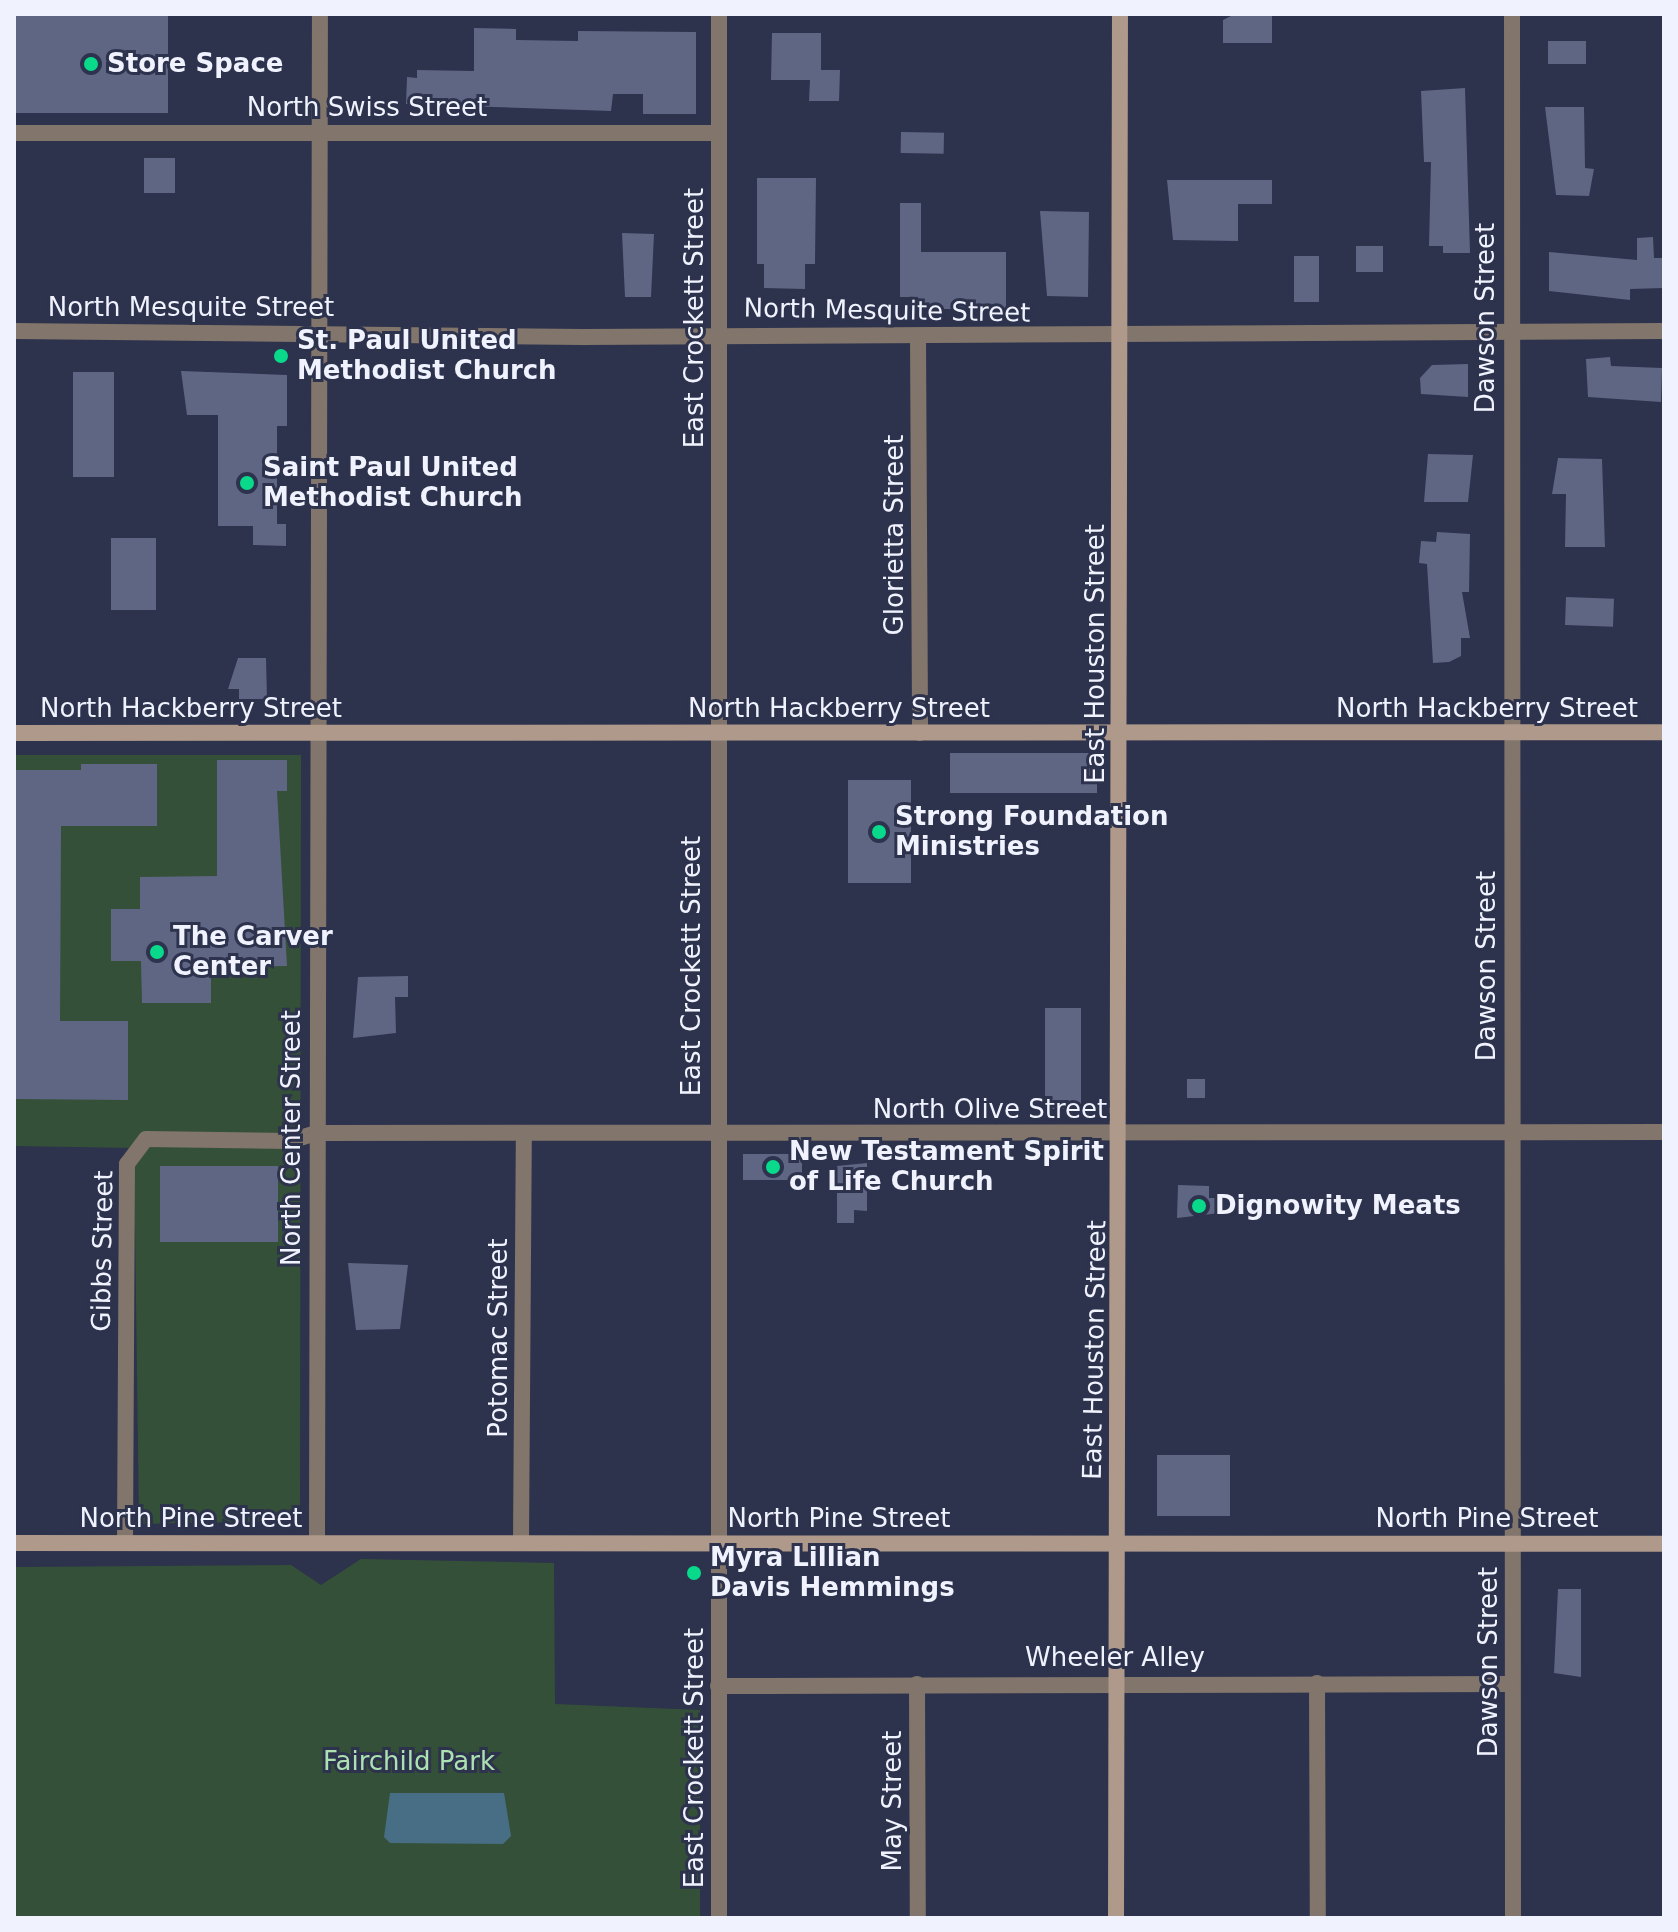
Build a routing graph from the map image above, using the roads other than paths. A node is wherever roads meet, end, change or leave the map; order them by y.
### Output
1 (320, 14) edge
2 (719, 14) edge
3 (1120, 14) edge
4 (1512, 14) edge
5 (319, 131) junction
6 (14, 133) edge
7 (719, 133) junction
8 (14, 331) edge
9 (1664, 331) edge
10 (319, 332) junction
11 (720, 334) junction
12 (1509, 336) junction
13 (918, 337) junction
14 (1119, 337) junction
15 (1664, 732) edge
16 (14, 733) edge
17 (316, 733) junction
18 (716, 733) junction
19 (920, 733) junction
20 (1120, 733) junction
21 (1511, 733) junction
22 (1664, 1132) edge
23 (316, 1133) junction
24 (524, 1133) junction
25 (717, 1133) junction
26 (1121, 1134) junction
27 (1511, 1134) junction
28 (1513, 1542) junction
29 (14, 1543) edge
30 (125, 1543) junction
31 (317, 1543) junction
32 (521, 1543) junction
33 (718, 1543) junction
34 (1117, 1543) junction
35 (1664, 1544) edge
36 (1117, 1680) junction
37 (1317, 1683) junction
38 (917, 1684) junction
39 (1512, 1684) junction
40 (718, 1686) junction
41 (719, 1918) edge
42 (918, 1918) edge
43 (1116, 1918) edge
44 (1318, 1918) edge
45 (1513, 1918) edge

1 - 5 street, North Center Street
2 - 7 street, East Crockett Street
3 - 14 main road, East Houston Street
4 - 12 street, Dawson Street
5 - 6 street, North Swiss Street
5 - 7 street, North Swiss Street
5 - 10 street, North Center Street
7 - 11 street, East Crockett Street
8 - 10 street, North Mesquite Street
9 - 12 street, North Mesquite Street
10 - 11 street, North Mesquite Street
10 - 17 street, North Center Street
11 - 13 street, North Mesquite Street
11 - 18 street, East Crockett Street
12 - 14 street, North Mesquite Street
12 - 21 street, Dawson Street
13 - 14 street, North Mesquite Street
13 - 19 street, Glorietta Street
14 - 20 main road, East Houston Street
15 - 21 main road, North Hackberry Street
16 - 17 main road, North Hackberry Street
17 - 18 main road, North Hackberry Street
17 - 23 street, North Center Street
18 - 19 main road, North Hackberry Street
18 - 25 street, East Crockett Street
19 - 20 main road, North Hackberry Street
20 - 21 main road, North Hackberry Street
20 - 26 main road, East Houston Street
21 - 27 street, Dawson Street
22 - 27 street, North Olive Street
23 - 24 street, North Olive Street
23 - 30 street, Gibbs Street
23 - 31 street, North Center Street
24 - 25 street, North Olive Street
24 - 32 street, Potomac Street
25 - 26 street, North Olive Street
25 - 33 street, East Crockett Street
26 - 27 street, North Olive Street
26 - 34 main road, East Houston Street
27 - 28 street, Dawson Street
28 - 34 main road, North Pine Street
28 - 35 main road, North Pine Street
28 - 39 street, Dawson Street
29 - 30 main road, North Pine Street
30 - 31 main road, North Pine Street
31 - 32 main road, North Pine Street
32 - 33 main road, North Pine Street
33 - 34 main road, North Pine Street
33 - 40 street, East Crockett Street
34 - 36 main road, East Houston Street
36 - 37 street, Wheeler Alley
36 - 38 street, Wheeler Alley
36 - 43 main road, East Houston Street
37 - 39 street, Wheeler Alley
37 - 44 street
38 - 40 street, Wheeler Alley
38 - 42 street, May Street
39 - 45 street, Dawson Street
40 - 41 street, East Crockett Street

